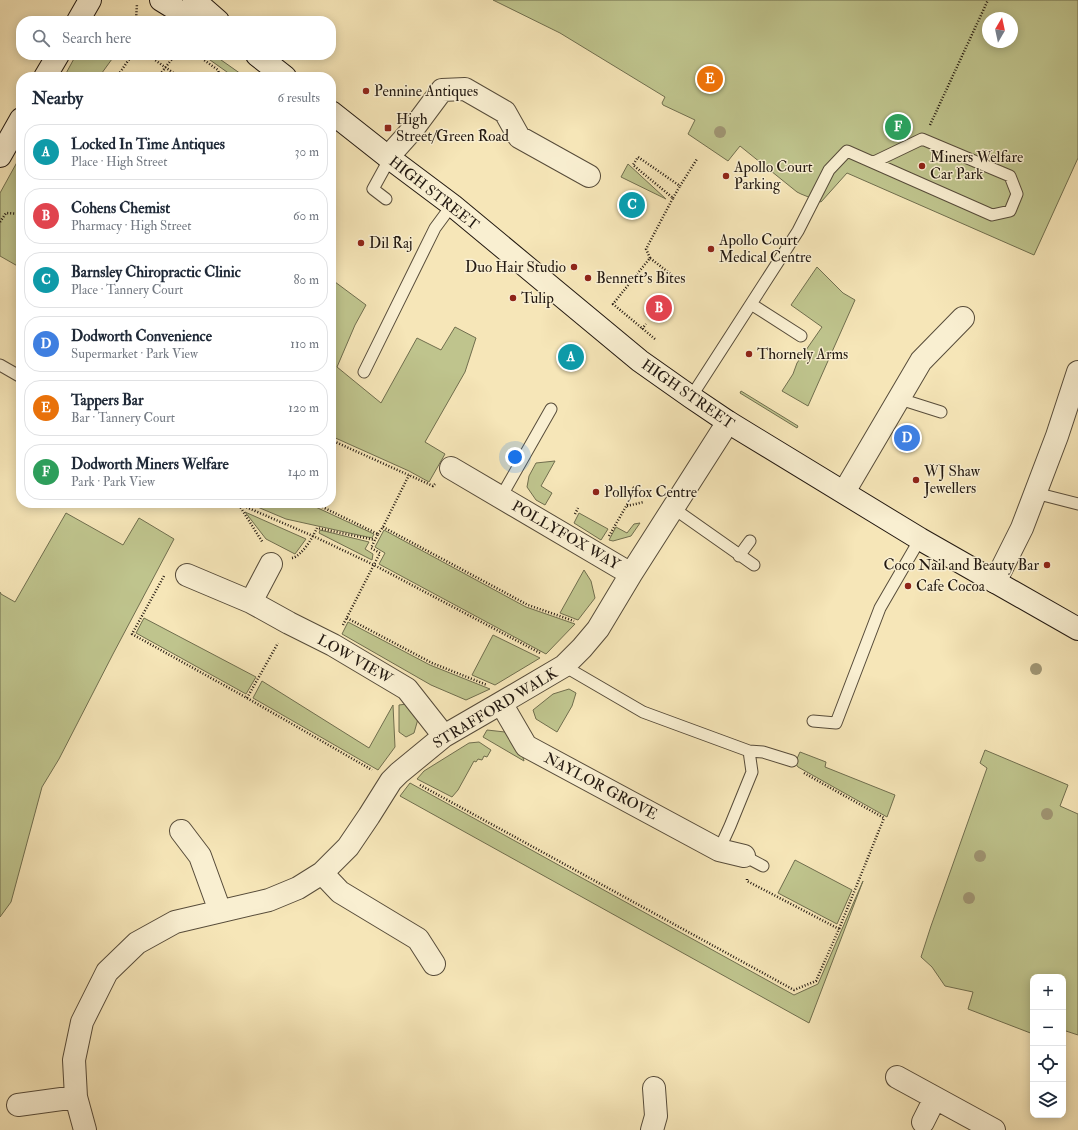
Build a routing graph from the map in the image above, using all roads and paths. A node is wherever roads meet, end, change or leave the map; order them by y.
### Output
1 (102, 0) edge
2 (138, 0) edge
3 (161, 0) edge
4 (194, 0) edge
5 (988, 0) edge
6 (83, 11) edge
7 (136, 16) edge
8 (187, 16) edge
9 (212, 16) edge
10 (55, 60) edge
11 (129, 60) edge
12 (156, 60) edge
13 (171, 60) edge
14 (204, 60) edge
15 (263, 60) edge
16 (166, 66) junction
17 (48, 72) edge
18 (120, 72) edge
19 (162, 72) edge
20 (174, 72) edge
21 (219, 72) edge
22 (276, 72) edge
23 (336, 116) edge
24 (16, 128) edge
25 (922, 139) junction
26 (0, 156) edge
27 (389, 157) junction
28 (697, 159) dead end
29 (874, 162) junction
30 (589, 176) dead end
31 (680, 186) junction
32 (673, 198) junction
33 (386, 199) dead end
34 (452, 205) junction
35 (16, 214) edge
36 (0, 222) edge
37 (650, 258) junction
38 (682, 283) dead end
39 (751, 304) junction
40 (963, 318) dead end
41 (646, 324) dead end
42 (642, 329) junction
43 (801, 336) dead end
44 (655, 339) dead end
45 (0, 365) edge
46 (364, 372) dead end
47 (16, 373) edge
48 (1077, 379) edge
49 (691, 397) junction
50 (900, 399) junction
51 (551, 409) dead end
52 (941, 412) dead end
53 (728, 422) junction
54 (336, 442) edge
55 (451, 468) joint
56 (409, 475) junction
57 (632, 487) dead end
58 (844, 492) junction
59 (1035, 493) junction
60 (501, 497) junction
61 (644, 502) dead end
62 (1078, 504) edge
63 (626, 506) junction
64 (242, 508) edge
65 (248, 508) edge
66 (324, 508) edge
67 (673, 508) junction
68 (383, 527) junction
69 (378, 534) junction
70 (313, 536) junction
71 (920, 539) junction
72 (375, 540) junction
73 (750, 541) dead end
74 (599, 554) junction
75 (739, 556) junction
76 (271, 564) junction
77 (374, 565) junction
78 (754, 565) dead end
79 (631, 574) junction
80 (187, 575) joint
81 (995, 582) junction
82 (251, 602) junction
83 (347, 618) junction
84 (289, 623) junction
85 (598, 629) junction
86 (1078, 629) edge
87 (333, 645) junction
88 (564, 666) junction
89 (247, 698) junction
90 (501, 703) junction
91 (813, 721) dead end
92 (444, 736) junction
93 (750, 751) junction
94 (792, 760) joint
95 (395, 777) junction
96 (181, 831) dead end
97 (719, 850) junction
98 (744, 856) junction
99 (763, 866) dead end
100 (322, 873) junction
101 (220, 911) junction
102 (839, 929) junction
103 (434, 964) dead end
104 (898, 1077) dead end
105 (654, 1088) dead end
106 (76, 1097) junction
107 (935, 1098) junction
108 (18, 1105) dead end
109 (923, 1122) dead end
110 (85, 1130) edge
111 (652, 1130) edge
112 (994, 1130) edge

1 - 6 street
2 - 7 path
3 - 8 street
4 - 9 street
5 - 25 path
10 - 17 street
11 - 18 path
12 - 16 path
13 - 16 path
14 - 21 path
15 - 22 street
16 - 19 path
16 - 20 path
23 - 27 street, HIGH STREET
24 - 26 street
25 - 29 lane
25 - 29 lane
27 - 30 street
27 - 33 lane
27 - 34 street, HIGH STREET
28 - 31 path
29 - 39 lane
31 - 32 path
31 - 32 path
32 - 37 path
34 - 46 lane
34 - 49 street, HIGH STREET
35 - 36 path
37 - 38 path
37 - 42 path
39 - 43 lane
39 - 49 lane
40 - 50 street
41 - 42 path
42 - 44 path
45 - 47 lane
48 - 59 street
49 - 53 street, HIGH STREET
50 - 52 lane
50 - 58 street
51 - 60 lane, POLLYFOX WAY
53 - 58 street, HIGH STREET
53 - 67 street, STRAFFORD WALK
54 - 56 path
55 - 56 path
55 - 60 street, POLLYFOX WAY
56 - 68 path
57 - 63 path
58 - 71 street, HIGH STREET
59 - 62 lane
59 - 81 street
60 - 74 street, POLLYFOX WAY
61 - 63 path
63 - 74 path
64 - 76 path
65 - 70 path
66 - 69 path
67 - 75 lane
67 - 79 street, STRAFFORD WALK
68 - 69 path
68 - 85 path
69 - 72 path
70 - 72 path
70 - 76 path
70 - 77 path
71 - 81 street, HIGH STREET
71 - 91 lane
72 - 77 path
73 - 75 lane
74 - 79 street, POLLYFOX WAY
75 - 78 lane
76 - 82 street
77 - 83 path
77 - 88 path
79 - 85 street, STRAFFORD WALK
80 - 82 street, LOW VIEW
80 - 89 path
81 - 86 street, HIGH STREET
82 - 84 street, LOW VIEW
83 - 87 path
83 - 90 path
84 - 87 street, LOW VIEW
84 - 89 path
85 - 88 street, STRAFFORD WALK
87 - 92 street, LOW VIEW
88 - 90 street, STRAFFORD WALK
88 - 93 lane
89 - 95 path
90 - 92 street, STRAFFORD WALK
90 - 97 street, NAYLOR GROVE
92 - 95 street, STRAFFORD WALK
93 - 94 lane
93 - 97 lane
94 - 102 path
95 - 100 street, STRAFFORD WALK
95 - 102 path
96 - 101 street
97 - 98 street, NAYLOR GROVE
98 - 99 lane
98 - 102 path
100 - 101 street, STRAFFORD WALK
100 - 103 street
101 - 106 street, STRAFFORD WALK
104 - 107 street
105 - 111 street
106 - 108 street
106 - 110 street, STRAFFORD WALK
107 - 109 street
107 - 112 street

